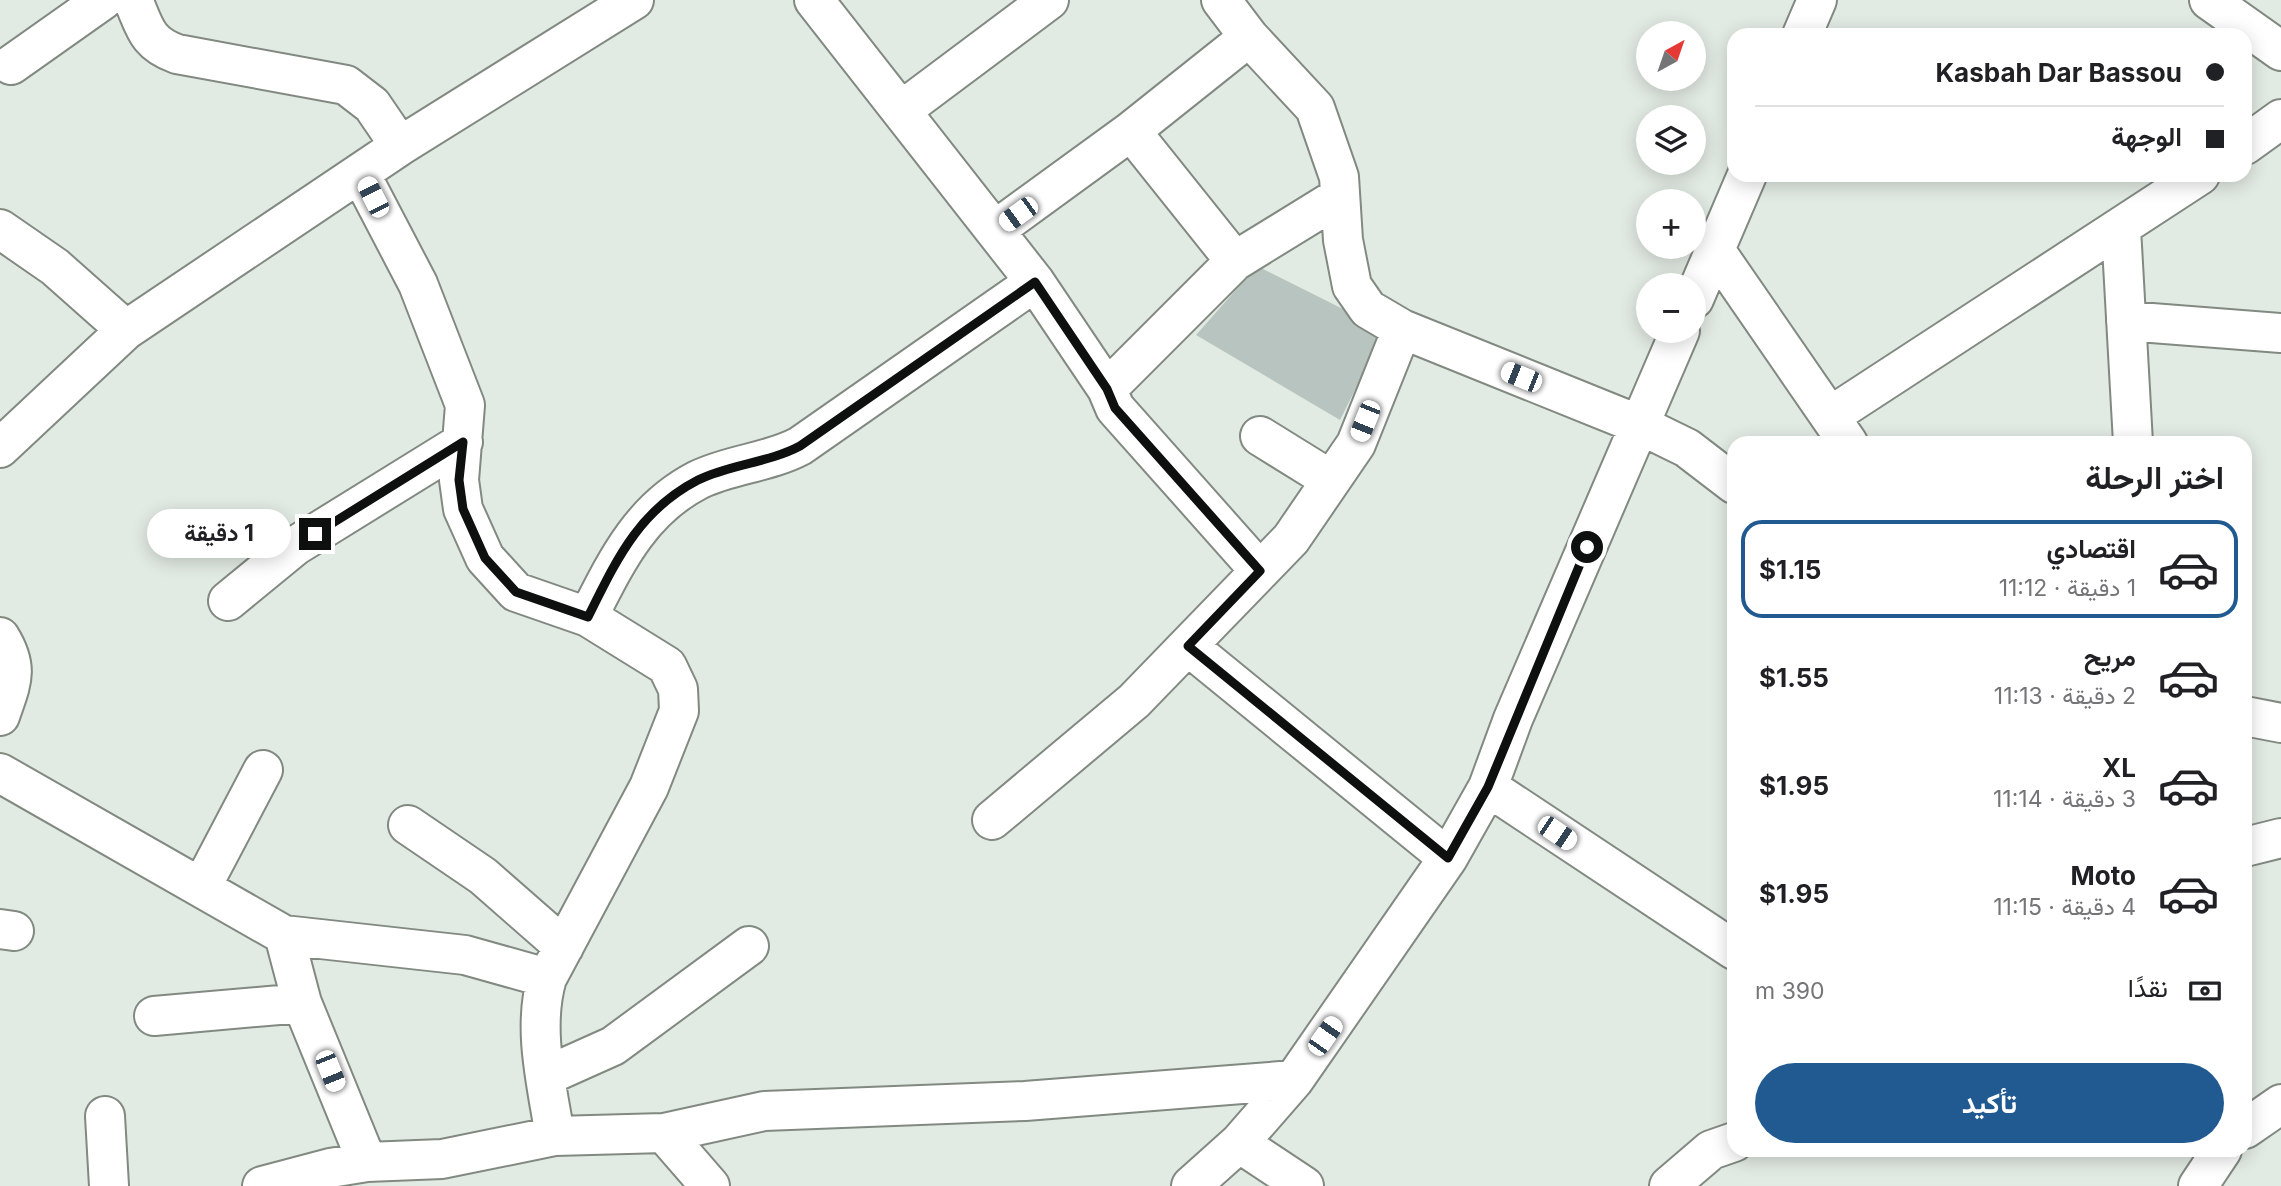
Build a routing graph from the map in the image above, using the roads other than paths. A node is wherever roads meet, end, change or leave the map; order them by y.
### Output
1 (103, 0) edge
2 (133, 0) edge
3 (634, 0) edge
4 (814, 0) edge
5 (1049, 0) edge
6 (1817, 0) edge
7 (2209, 0) edge
8 (1241, 14) edge
9 (1805, 28) edge
10 (2249, 28) edge
11 (2252, 30) edge
12 (2281, 51) edge
13 (10, 65) dead end
14 (902, 110) junction
15 (2281, 119) edge
16 (1131, 131) junction
17 (2252, 140) edge
18 (400, 146) junction
19 (361, 175) junction
20 (1744, 182) edge
21 (2189, 182) edge
22 (1339, 197) junction
23 (2120, 228) junction
24 (0, 229) edge
25 (995, 230) junction
26 (1715, 250) junction
27 (1235, 261) junction
28 (1705, 273) edge
29 (1035, 282) junction
30 (2126, 321) junction
31 (1402, 329) junction
32 (126, 330) junction
33 (2281, 332) edge
34 (1675, 343) edge
35 (1107, 389) junction
36 (1640, 425) junction
37 (1840, 429) edge
38 (1260, 436) dead end
39 (2133, 436) edge
40 (463, 442) junction
41 (0, 448) edge
42 (1727, 479) edge
43 (1331, 480) junction
44 (1260, 571) junction
45 (228, 601) dead end
46 (588, 617) junction
47 (0, 638) edge
48 (1188, 646) junction
49 (0, 716) edge
50 (2252, 717) edge
51 (2281, 723) edge
52 (263, 770) dead end
53 (0, 773) edge
54 (1488, 787) junction
55 (992, 820) dead end
56 (408, 825) dead end
57 (2281, 838) edge
58 (2252, 845) edge
59 (1448, 858) junction
60 (202, 886) junction
61 (284, 935) junction
62 (1727, 945) edge
63 (749, 946) dead end
64 (555, 962) junction
65 (302, 1003) junction
66 (154, 1016) dead end
67 (545, 1076) junction
68 (1294, 1080) junction
69 (2281, 1104) edge
70 (104, 1116) dead end
71 (2252, 1124) edge
72 (664, 1133) junction
73 (555, 1136) junction
74 (1239, 1143) junction
75 (1727, 1144) edge
76 (2217, 1157) edge
77 (345, 1172) edge
78 (451, 1172) edge
79 (109, 1186) edge
80 (262, 1186) edge
81 (710, 1186) edge
82 (1191, 1186) edge
83 (1304, 1186) edge
84 (1669, 1186) edge
85 (2198, 1186) edge

1 - 13 street
2 - 18 street
3 - 18 street
4 - 14 street
5 - 14 street
6 - 9 street
7 - 10 street
8 - 16 street
8 - 22 street
11 - 12 street
14 - 25 street
15 - 17 street
16 - 25 street
16 - 27 street
18 - 19 street
19 - 32 street
19 - 40 street
20 - 26 street
21 - 23 street
22 - 27 street
22 - 31 street
23 - 30 street
23 - 37 street
24 - 32 street
25 - 29 street
26 - 28 street
26 - 37 street
27 - 35 street
29 - 35 street
29 - 46 street
30 - 33 street
30 - 39 street
31 - 36 street
31 - 43 street
32 - 41 street
34 - 36 street
35 - 44 street
36 - 42 street
36 - 54 street
38 - 43 street
40 - 45 street
40 - 46 street
43 - 44 street
44 - 48 street
46 - 64 street
47 - 49 street
48 - 55 street
48 - 59 street
50 - 51 street
52 - 60 street
53 - 60 street
54 - 59 street
54 - 62 street
56 - 64 street
57 - 58 street
59 - 68 street
60 - 61 street
61 - 64 street
61 - 65 street
63 - 67 street
64 - 67 street
65 - 66 street
65 - 77 street
67 - 73 street
68 - 72 street
68 - 74 street
69 - 71 street
70 - 79 street
72 - 73 street
72 - 81 street
73 - 78 street
74 - 82 street
74 - 83 street
75 - 84 street
76 - 85 street
77 - 78 street
77 - 80 street

